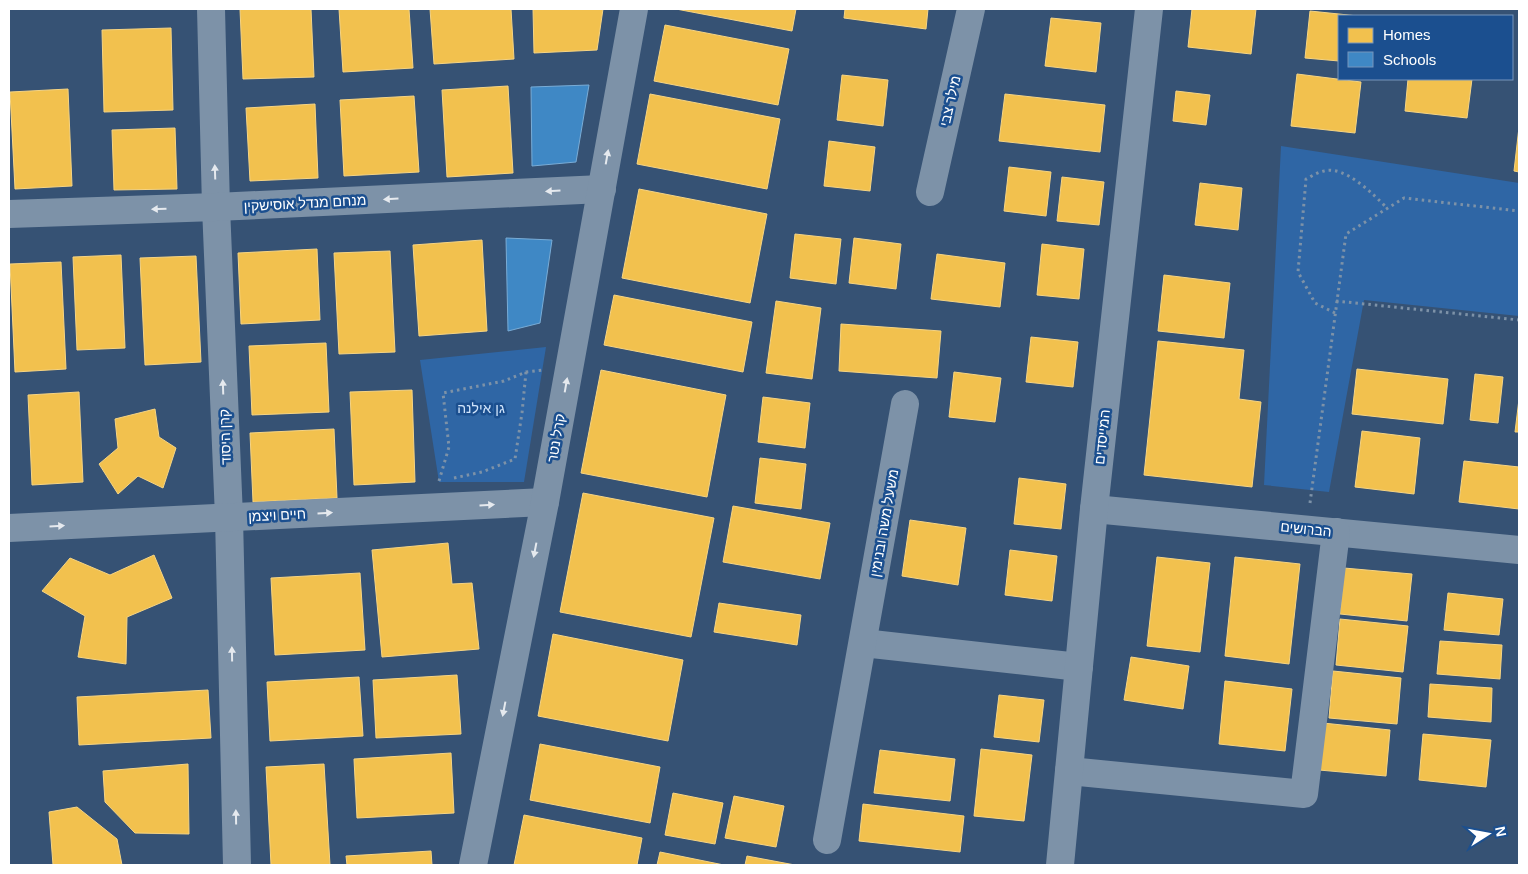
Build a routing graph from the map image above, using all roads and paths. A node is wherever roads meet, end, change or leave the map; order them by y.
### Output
1 (211, 9) edge
2 (634, 9) edge
3 (971, 9) edge
4 (1149, 9) edge
5 (602, 189) junction
6 (930, 192) dead end
7 (216, 207) junction
8 (1387, 208) junction
9 (1519, 212) edge
10 (9, 214) edge
11 (1336, 301) junction
12 (1335, 313) junction
13 (1519, 320) edge
14 (569, 366) junction
15 (526, 372) junction
16 (905, 404) dead end
17 (545, 502) junction
18 (1094, 509) junction
19 (229, 517) junction
20 (9, 528) edge
21 (1306, 529) junction
22 (1336, 532) junction
23 (1519, 550) edge
24 (863, 643) junction
25 (1078, 667) junction
26 (1069, 771) junction
27 (827, 840) dead end
28 (237, 865) edge
29 (473, 865) edge
30 (1060, 865) edge

7 -> 1 street, קרן היסוד
5 -> 2 street, קרל נטר
3 - 6 street, מילר צבי
4 - 18 street, המייסדים
5 -> 7 street, מנחם מנדל אוסישקין
5 - 14 street, קרל נטר
7 -> 10 street, מנחם מנדל אוסישקין
19 -> 7 street, קרן היסוד
8 - 9 path
8 - 11 path
8 - 12 path
11 - 12 path
11 - 13 path
12 - 21 path
14 - 15 path
17 -> 14 street, קרל נטר
15 - 15 path
16 - 24 street, משעל משה ובנימין
19 -> 17 street, חיים ויצמן
17 -> 29 street, קרל נטר
18 - 21 street, הברושים
18 - 25 street, המייסדים
20 -> 19 street, חיים ויצמן
28 -> 19 street, קרן היסוד
21 - 22 street, הברושים
22 - 23 street, הברושים
22 - 26 street
24 - 25 street
24 - 27 street, משעל משה ובנימין
25 - 26 street, המייסדים
26 - 30 street, המייסדים

